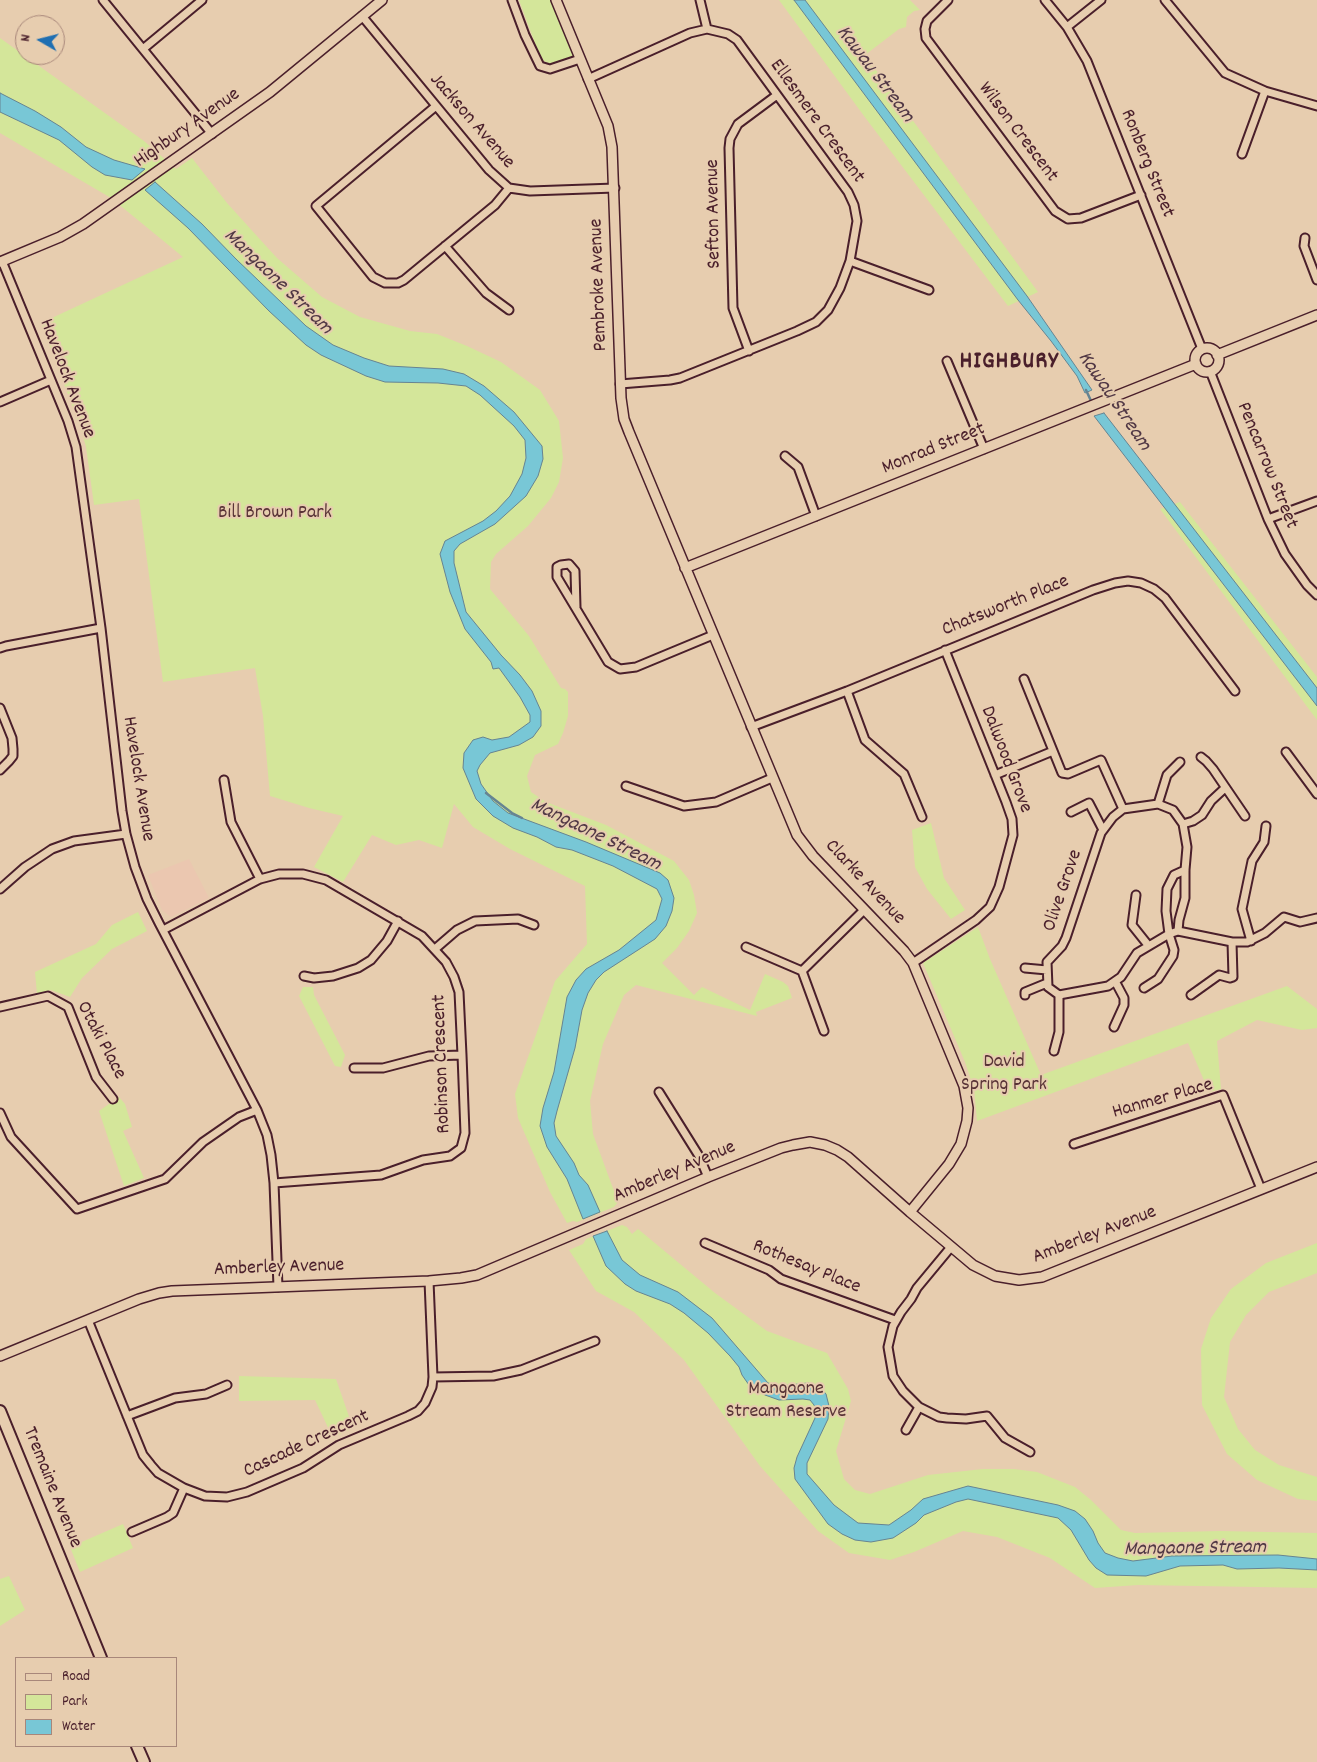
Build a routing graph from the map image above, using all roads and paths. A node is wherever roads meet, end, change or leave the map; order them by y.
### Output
1 (103, 0) edge
2 (202, 0) edge
3 (382, 0) edge
4 (512, 0) edge
5 (556, 0) edge
6 (700, 0) edge
7 (948, 0) edge
8 (1045, 0) edge
9 (1101, 0) edge
10 (1165, 0) edge
11 (362, 16) junction
12 (1067, 28) junction
13 (707, 29) junction
14 (142, 49) junction
15 (580, 59) junction
16 (588, 79) junction
17 (1266, 91) junction
18 (776, 95) junction
19 (436, 106) junction
20 (1317, 106) edge
21 (212, 134) junction
22 (1242, 154) dead end
23 (509, 188) junction
24 (615, 188) junction
25 (1141, 195) junction
26 (1305, 238) dead end
27 (445, 246) junction
28 (1, 262) edge
29 (850, 262) junction
30 (1317, 280) edge
31 (930, 290) dead end
32 (509, 310) dead end
33 (1317, 315) edge
34 (1202, 349) junction
35 (749, 351) junction
36 (1217, 355) junction
37 (947, 361) dead end
38 (1196, 364) junction
39 (1210, 371) junction
40 (51, 380) junction
41 (620, 384) junction
42 (0, 402) edge
43 (984, 449) junction
44 (785, 456) dead end
45 (1317, 501) edge
46 (816, 516) junction
47 (1268, 519) junction
48 (685, 568) junction
49 (1317, 594) edge
50 (576, 607) junction
51 (101, 628) junction
52 (713, 635) junction
53 (0, 648) edge
54 (945, 650) junction
55 (1024, 679) dead end
56 (847, 691) junction
57 (1235, 691) dead end
58 (0, 708) edge
59 (751, 727) junction
60 (1053, 751) junction
61 (1286, 752) dead end
62 (1200, 757) dead end
63 (1180, 762) dead end
64 (0, 770) edge
65 (995, 775) junction
66 (772, 778) junction
67 (224, 780) dead end
68 (626, 786) dead end
69 (1225, 788) junction
70 (1317, 794) edge
71 (1158, 804) junction
72 (1123, 809) junction
73 (1071, 812) dead end
74 (1245, 816) dead end
75 (922, 817) dead end
76 (1183, 824) junction
77 (1266, 826) dead end
78 (1103, 830) junction
79 (126, 834) junction
80 (1185, 870) junction
81 (260, 879) junction
82 (0, 888) edge
83 (1136, 895) dead end
84 (864, 910) junction
85 (1317, 918) edge
86 (398, 921) junction
87 (534, 925) dead end
88 (163, 930) junction
89 (1178, 931) junction
90 (1169, 934) junction
91 (1251, 941) junction
92 (1232, 942) junction
93 (1148, 945) junction
94 (746, 947) dead end
95 (435, 949) junction
96 (913, 962) junction
97 (1025, 968) dead end
98 (1047, 970) junction
99 (802, 971) junction
100 (304, 976) dead end
101 (1115, 981) junction
102 (1047, 983) junction
103 (1144, 988) dead end
104 (1026, 995) dead end
105 (1060, 995) junction
106 (1191, 995) dead end
107 (0, 1007) edge
108 (1114, 1027) dead end
109 (824, 1031) dead end
110 (1054, 1051) dead end
111 (462, 1054) junction
112 (354, 1068) dead end
113 (659, 1092) dead end
114 (113, 1098) dead end
115 (257, 1110) junction
116 (0, 1113) edge
117 (1074, 1144) dead end
118 (1317, 1167) edge
119 (708, 1177) junction
120 (274, 1183) junction
121 (1261, 1189) junction
122 (910, 1212) junction
123 (705, 1243) dead end
124 (951, 1247) junction
125 (429, 1281) junction
126 (278, 1287) junction
127 (88, 1320) junction
128 (895, 1320) junction
129 (595, 1341) dead end
130 (0, 1356) edge
131 (433, 1377) junction
132 (227, 1385) dead end
133 (919, 1407) junction
134 (0, 1411) edge
135 (127, 1416) junction
136 (906, 1430) dead end
137 (1030, 1452) dead end
138 (184, 1488) junction
139 (132, 1532) dead end
140 (101, 1657) edge
141 (137, 1747) edge
142 (144, 1762) edge

1 - 14 street
2 - 14 street
3 - 11 street, Highbury Avenue
4 - 15 street
5 - 15 street, Pembroke Avenue
6 - 13 street
7 - 25 street, Wilson Crescent
8 - 12 street, Ronberg Street
9 - 12 street
10 - 17 street
11 - 19 street, Jackson Avenue
11 - 21 street, Highbury Avenue
12 - 25 street, Ronberg Street
13 - 16 street
13 - 18 street, Ellesmere Crescent
14 - 21 street
15 - 16 street, Pembroke Avenue
16 - 24 street, Pembroke Avenue
17 - 20 street
17 - 22 street
18 - 29 street, Ellesmere Crescent
18 - 35 street, Sefton Avenue
19 - 23 street, Jackson Avenue
19 - 27 street
21 - 28 street, Highbury Avenue
23 - 24 street, Jackson Avenue
23 - 27 street
24 - 41 street, Pembroke Avenue
25 - 34 street, Ronberg Street
26 - 30 street
27 - 32 street
28 - 40 street, Havelock Avenue
29 - 31 street
29 - 35 street, Ellesmere Crescent
33 - 36 street
34 - 36 street
34 - 38 street
35 - 41 street, Ellesmere Crescent
36 - 39 street
37 - 43 street
38 - 39 street
38 - 43 street, Monrad Street
39 - 47 street, Pencarrow Street
40 - 42 street
40 - 51 street, Havelock Avenue
41 - 48 street, Pembroke Avenue
43 - 46 street, Monrad Street
44 - 46 street
45 - 47 street
46 - 48 street, Monrad Street
47 - 49 street, Pencarrow Street
48 - 52 street, Clarke Avenue
50 - 50 street
50 - 52 street
51 - 53 street
51 - 79 street, Havelock Avenue
52 - 59 street, Clarke Avenue
54 - 56 street, Chatsworth Place
54 - 57 street, Chatsworth Place
54 - 65 street, Dalwood Grove
55 - 60 street
56 - 59 street, Chatsworth Place
56 - 75 street
58 - 64 street
59 - 66 street, Clarke Avenue
60 - 65 street
60 - 72 street
61 - 70 street
62 - 69 street
63 - 71 street
65 - 96 street, Dalwood Grove
66 - 68 street
66 - 84 street, Clarke Avenue
67 - 81 street
69 - 74 street
69 - 76 street
71 - 72 street
71 - 76 street
72 - 78 street, Olive Grove
73 - 78 street
76 - 80 street
77 - 91 street
78 - 98 street, Olive Grove
79 - 82 street
79 - 88 street, Havelock Avenue
80 - 89 street
80 - 90 street
81 - 86 street, Robinson Crescent
81 - 88 street, Robinson Crescent
83 - 93 street
84 - 96 street, Clarke Avenue
84 - 99 street
85 - 91 street
86 - 95 street, Robinson Crescent
86 - 100 street
87 - 95 street
88 - 115 street, Havelock Avenue
89 - 90 street
89 - 92 street
90 - 93 street
90 - 103 street
91 - 92 street
92 - 106 street
93 - 101 street
94 - 99 street
95 - 111 street, Robinson Crescent
96 - 122 street, Clarke Avenue
97 - 98 street
98 - 102 street, Olive Grove
99 - 109 street
101 - 105 street
101 - 108 street
102 - 104 street
102 - 105 street
105 - 110 street
107 - 114 street, Otaki Place
111 - 112 street
111 - 120 street, Robinson Crescent
113 - 119 street
115 - 116 street
115 - 120 street, Havelock Avenue
117 - 121 street, Hanmer Place
118 - 121 street, Amberley Avenue
119 - 122 street, Amberley Avenue
119 - 125 street, Amberley Avenue
120 - 126 street, Havelock Avenue
121 - 124 street, Amberley Avenue
122 - 124 street, Amberley Avenue
123 - 128 street, Rothesay Place
124 - 128 street
125 - 126 street, Amberley Avenue
125 - 131 street, Cascade Crescent
126 - 127 street, Amberley Avenue
127 - 130 street, Amberley Avenue
127 - 135 street, Cascade Crescent
128 - 133 street
129 - 131 street
131 - 138 street, Cascade Crescent
132 - 135 street
133 - 136 street
133 - 137 street
134 - 140 main road, Tremaine Avenue
135 - 138 street, Cascade Crescent
138 - 139 street
141 - 142 main road

